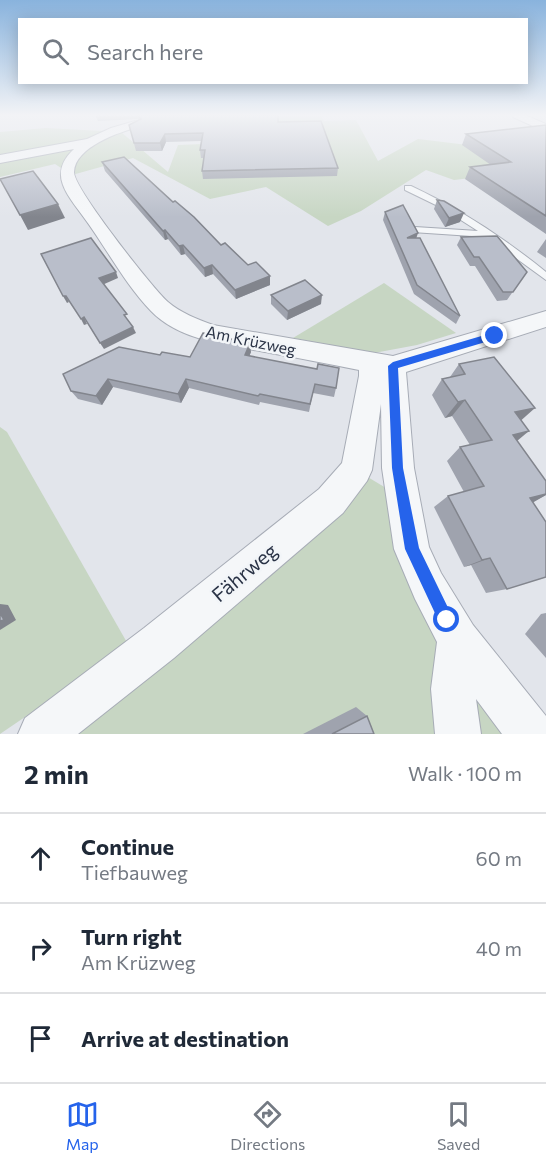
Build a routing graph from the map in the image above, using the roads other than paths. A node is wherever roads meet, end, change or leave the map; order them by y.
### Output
1 (52, 149) edge
2 (82, 149) edge
3 (0, 159) edge
4 (408, 188) dead end
5 (415, 230) edge
6 (492, 234) junction
7 (546, 277) edge
8 (546, 320) edge
9 (382, 365) junction
10 (458, 640) junction
11 (41, 734) edge
12 (458, 734) edge
13 (531, 734) edge

1 - 3 street, Am Krüzweg
2 - 9 street, Am Krüzweg
4 - 6 lane
5 - 6 lane
6 - 7 lane
8 - 9 street, Am Krüzweg
9 - 10 street
9 - 11 street, Fährweg
10 - 12 street
10 - 13 street

